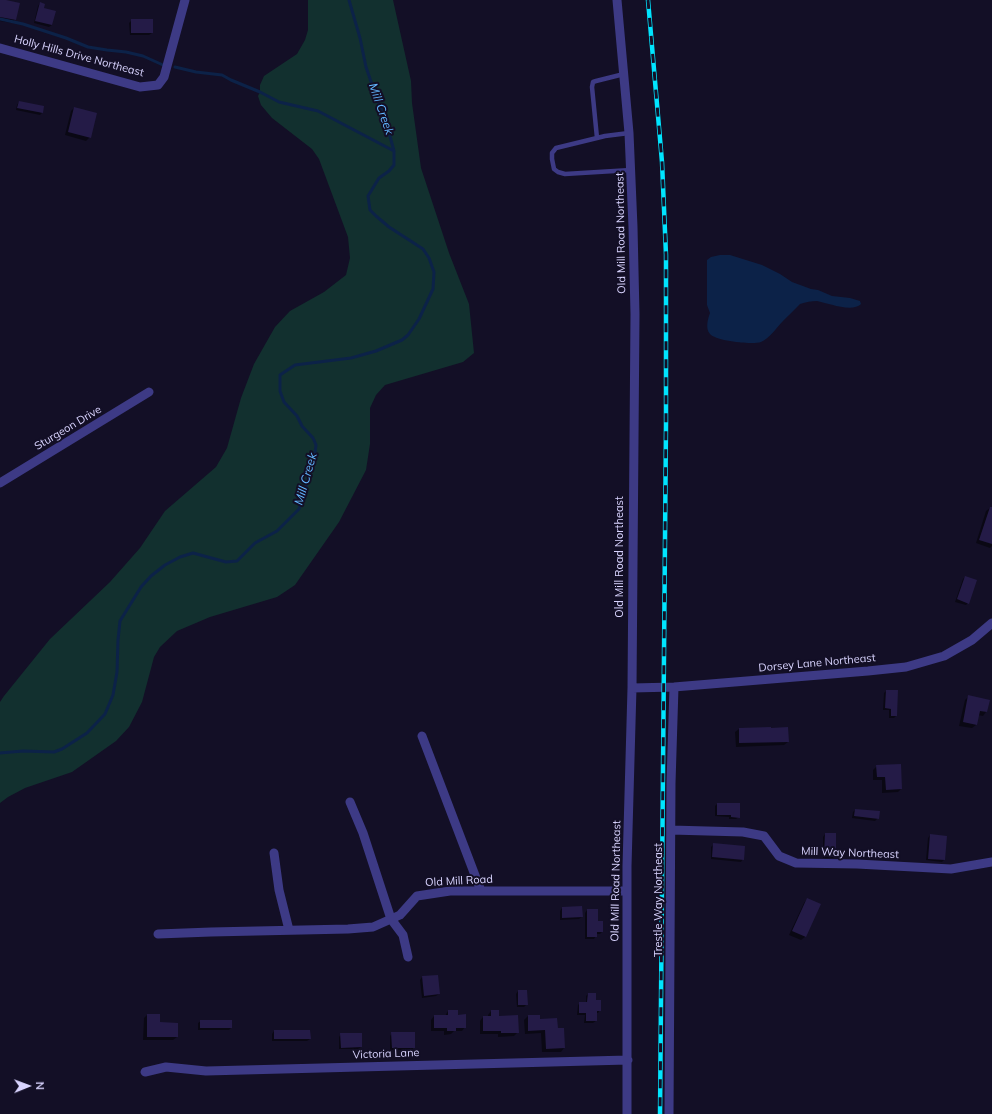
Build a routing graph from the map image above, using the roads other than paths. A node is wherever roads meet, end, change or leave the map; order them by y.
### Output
1 (185, 0) edge
2 (617, 0) edge
3 (0, 48) edge
4 (624, 74) junction
5 (629, 133) junction
6 (597, 138) junction
7 (631, 170) junction
8 (149, 392) dead end
9 (0, 483) edge
10 (992, 623) edge
11 (674, 687) junction
12 (632, 688) junction
13 (422, 736) dead end
14 (350, 802) dead end
15 (671, 830) junction
16 (274, 853) dead end
17 (992, 862) edge
18 (481, 891) junction
19 (627, 891) junction
20 (391, 919) junction
21 (289, 930) junction
22 (158, 934) dead end
23 (408, 957) dead end
24 (628, 1060) junction
25 (145, 1072) dead end
26 (627, 1114) edge
27 (670, 1114) edge

1 - 3 street, Holly Hills Drive Northeast
2 - 4 street, Old Mill Road Northeast
4 - 5 street, Old Mill Road Northeast
4 - 6 lane
5 - 6 lane
5 - 7 street, Old Mill Road Northeast
6 - 7 lane
7 - 12 street, Old Mill Road Northeast
8 - 9 street, Sturgeon Drive
10 - 11 street, Dorsey Lane Northeast
11 - 12 street, Dorsey Lane Northeast
11 - 15 street, Trestle Way Northeast
12 - 19 street, Old Mill Road Northeast
13 - 18 street
14 - 20 street
15 - 17 street, Mill Way Northeast
15 - 27 street, Trestle Way Northeast
16 - 21 street
18 - 19 street, Old Mill Road
18 - 20 street, Old Mill Road
19 - 24 street, Old Mill Road Northeast
20 - 21 street, Old Mill Road
20 - 23 street
21 - 22 street, Old Mill Road
24 - 25 street, Victoria Lane
24 - 26 street, Old Mill Road Northeast

